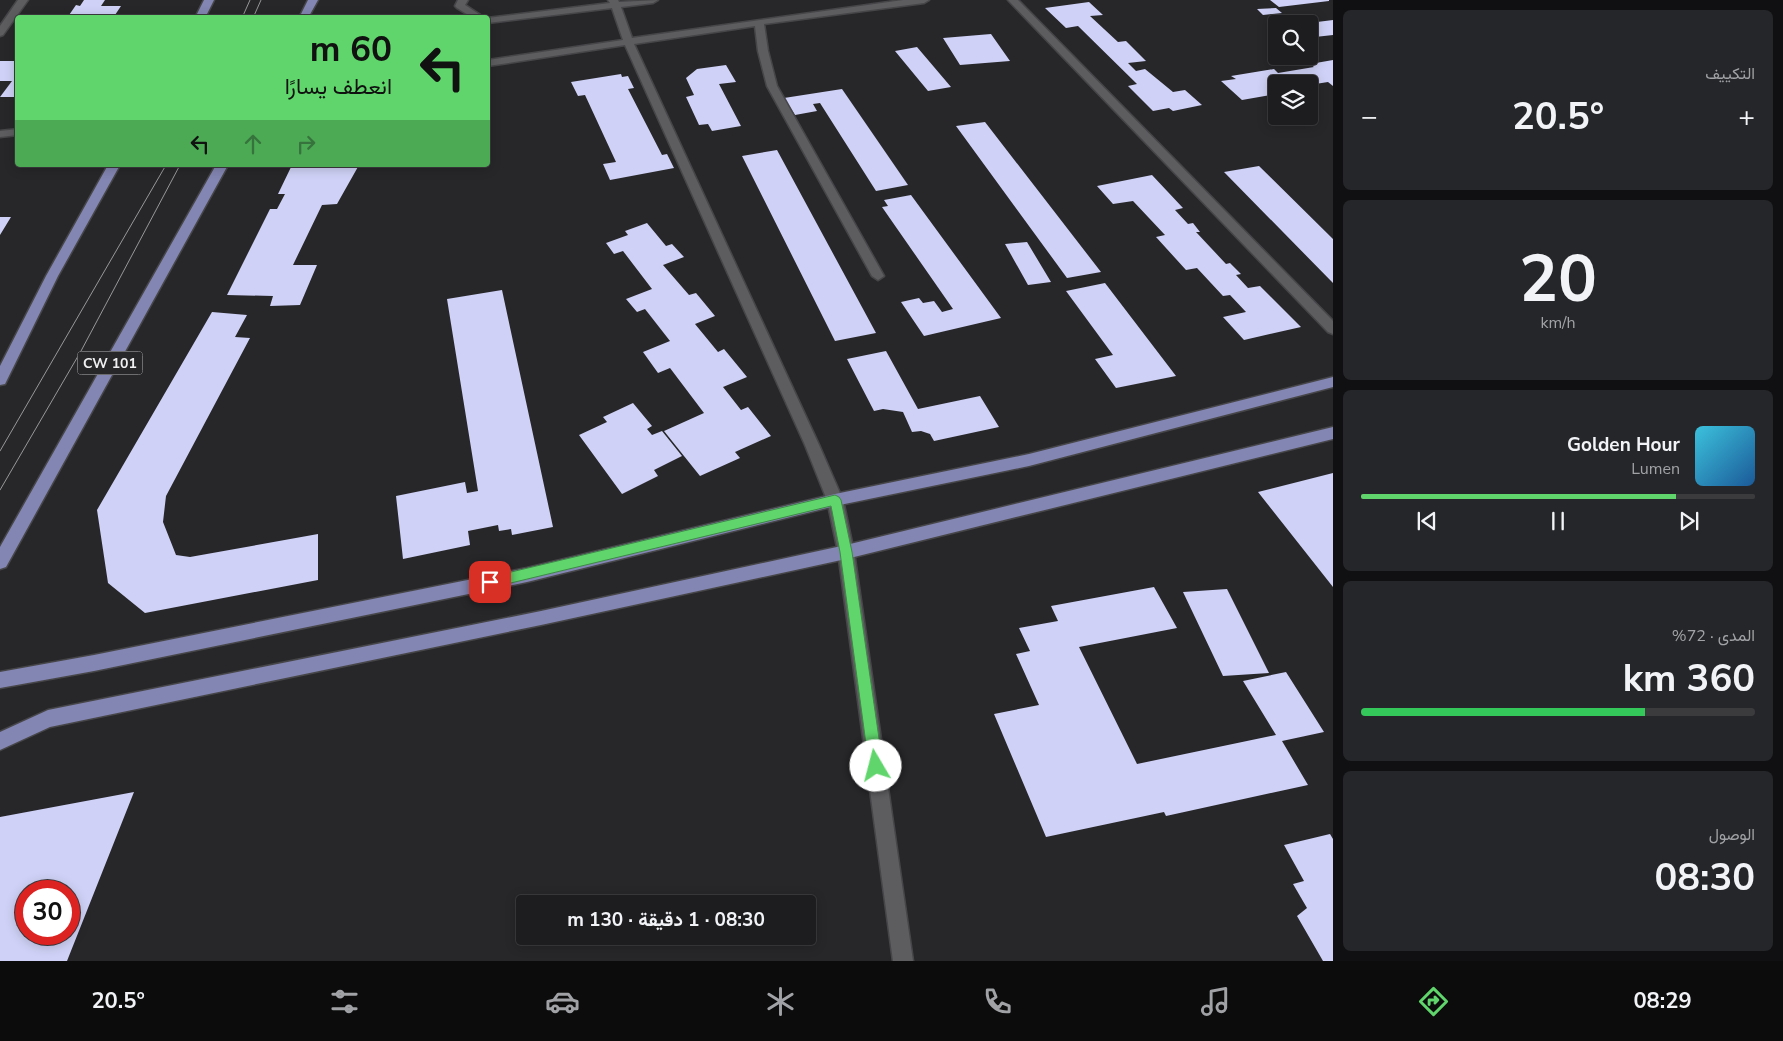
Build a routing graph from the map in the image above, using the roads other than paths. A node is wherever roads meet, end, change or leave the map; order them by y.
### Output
1 (23, 0) edge
2 (209, 0) edge
3 (313, 0) edge
4 (463, 0) edge
5 (653, 0) edge
6 (924, 0) edge
7 (1013, 0) edge
8 (614, 2) edge
9 (202, 15) edge
10 (305, 15) edge
11 (476, 15) edge
12 (490, 20) edge
13 (759, 22) junction
14 (0, 32) edge
15 (628, 41) junction
16 (490, 63) edge
17 (15, 132) edge
18 (0, 134) edge
19 (221, 167) edge
20 (111, 168) edge
21 (878, 276) dead end
22 (1333, 329) edge
23 (0, 380) edge
24 (1333, 382) edge
25 (1333, 433) edge
26 (835, 500) junction
27 (846, 552) junction
28 (0, 562) edge
29 (0, 680) edge
30 (0, 741) edge
31 (903, 961) edge

1 - 14 street
2 - 9 main road
3 - 10 main road
4 - 11 street
5 - 8 street
6 - 13 street
7 - 22 street
8 - 12 street
8 - 15 street
13 - 15 street
13 - 21 street
15 - 16 street
15 - 26 street
17 - 18 street
19 - 28 main road, CW 101
20 - 23 main road
24 - 26 main road
25 - 27 main road
26 - 27 street
26 - 29 main road
27 - 30 main road
27 - 31 street

